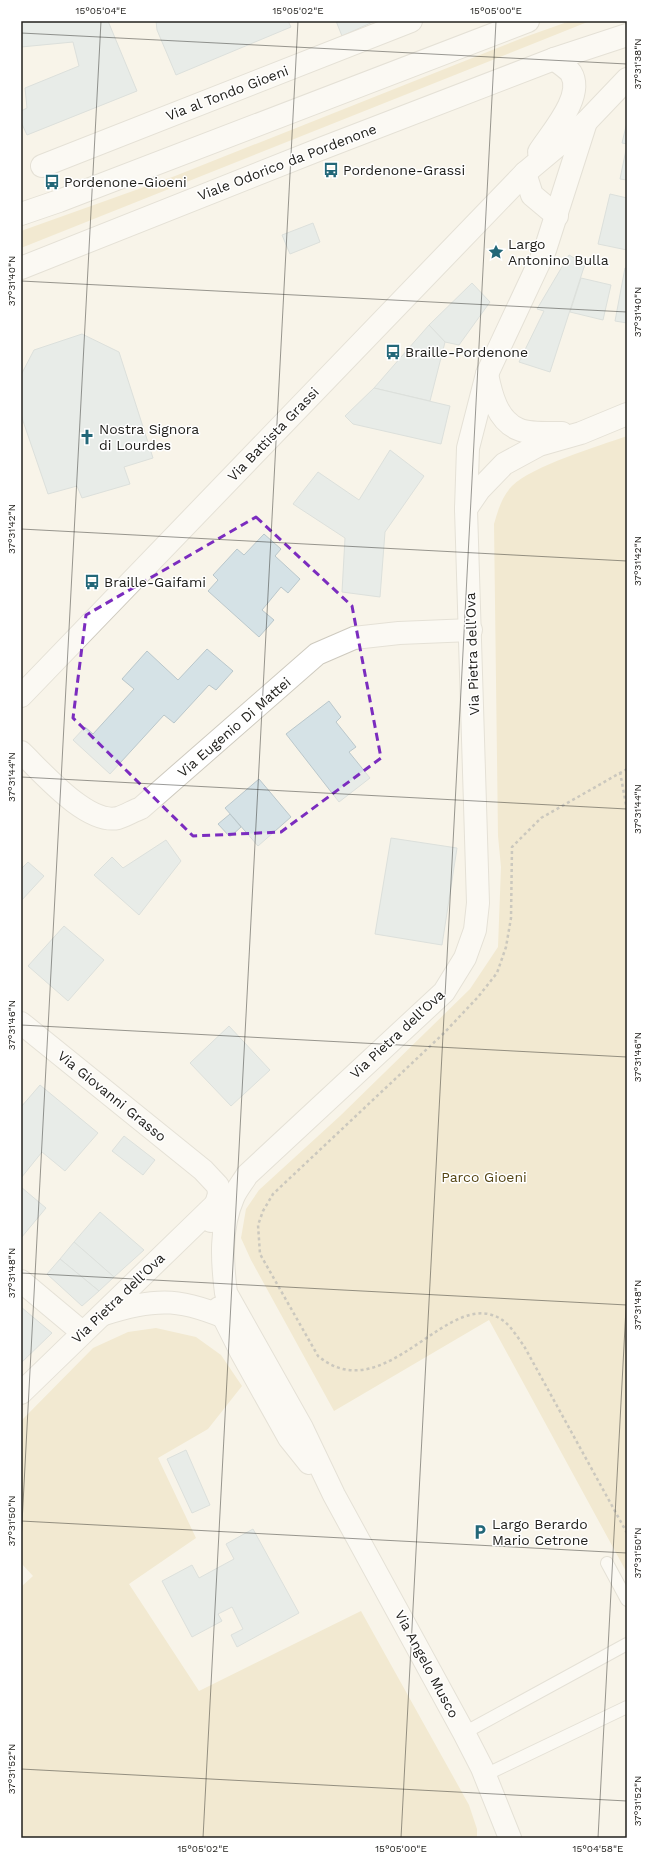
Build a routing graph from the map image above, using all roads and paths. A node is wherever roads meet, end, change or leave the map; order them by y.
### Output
1 (411, 21) edge
2 (528, 21) edge
3 (627, 35) edge
4 (554, 59) junction
5 (627, 79) edge
6 (586, 122) junction
7 (42, 166) dead end
8 (525, 173) junction
9 (21, 214) edge
10 (557, 216) junction
11 (21, 268) edge
12 (487, 374) junction
13 (627, 414) edge
14 (581, 433) junction
15 (466, 509) junction
16 (471, 630) junction
17 (21, 696) edge
18 (21, 752) edge
19 (627, 769) edge
20 (620, 772) junction
21 (627, 810) edge
22 (21, 1023) edge
23 (203, 1170) junction
24 (247, 1175) junction
25 (216, 1204) junction
26 (21, 1282) edge
27 (100, 1316) junction
28 (223, 1316) junction
29 (245, 1326) junction
30 (82, 1332) junction
31 (21, 1393) edge
32 (334, 1495) junction
33 (627, 1533) edge
34 (607, 1563) dead end
35 (627, 1600) edge
36 (627, 1644) edge
37 (627, 1707) edge
38 (464, 1732) junction
39 (485, 1775) junction
40 (502, 1828) edge
41 (510, 1838) edge

1 - 7 main road, Via al Tondo Gioeni
2 - 9 main road
3 - 4 main road, Viale Odorico da Pordenone
4 - 8 main road
4 - 11 main road, Viale Odorico da Pordenone
5 - 6 main road, Via Pietra dell'Ova
6 - 8 main road
6 - 10 main road, Via Pietra dell'Ova
8 - 10 main road
8 - 17 main road, Via Battista Grassi
10 - 12 main road, Via Pietra dell'Ova
12 - 14 main road
12 - 15 main road, Via Pietra dell'Ova
13 - 14 main road
14 - 15 main road
15 - 16 main road, Via Pietra dell'Ova
16 - 18 main road, Via Eugenio Di Mattei
16 - 24 main road, Via Pietra dell'Ova
19 - 20 path
20 - 21 path
20 - 33 path
22 - 23 main road, Via Giovanni Grasso
23 - 24 main road
23 - 25 main road
24 - 29 main road
25 - 27 main road, Via Pietra dell'Ova
25 - 28 main road
26 - 30 main road
27 - 28 main road
27 - 30 main road, Via Pietra dell'Ova
28 - 29 main road
28 - 32 main road
29 - 32 main road
30 - 31 main road, Via Pietra dell'Ova
32 - 38 main road, Via Angelo Musco
34 - 35 lane
36 - 38 lane
37 - 39 lane
38 - 39 main road, Via Angelo Musco
39 - 40 main road, Via Angelo Musco
40 - 41 main road, Via Angelo Musco

